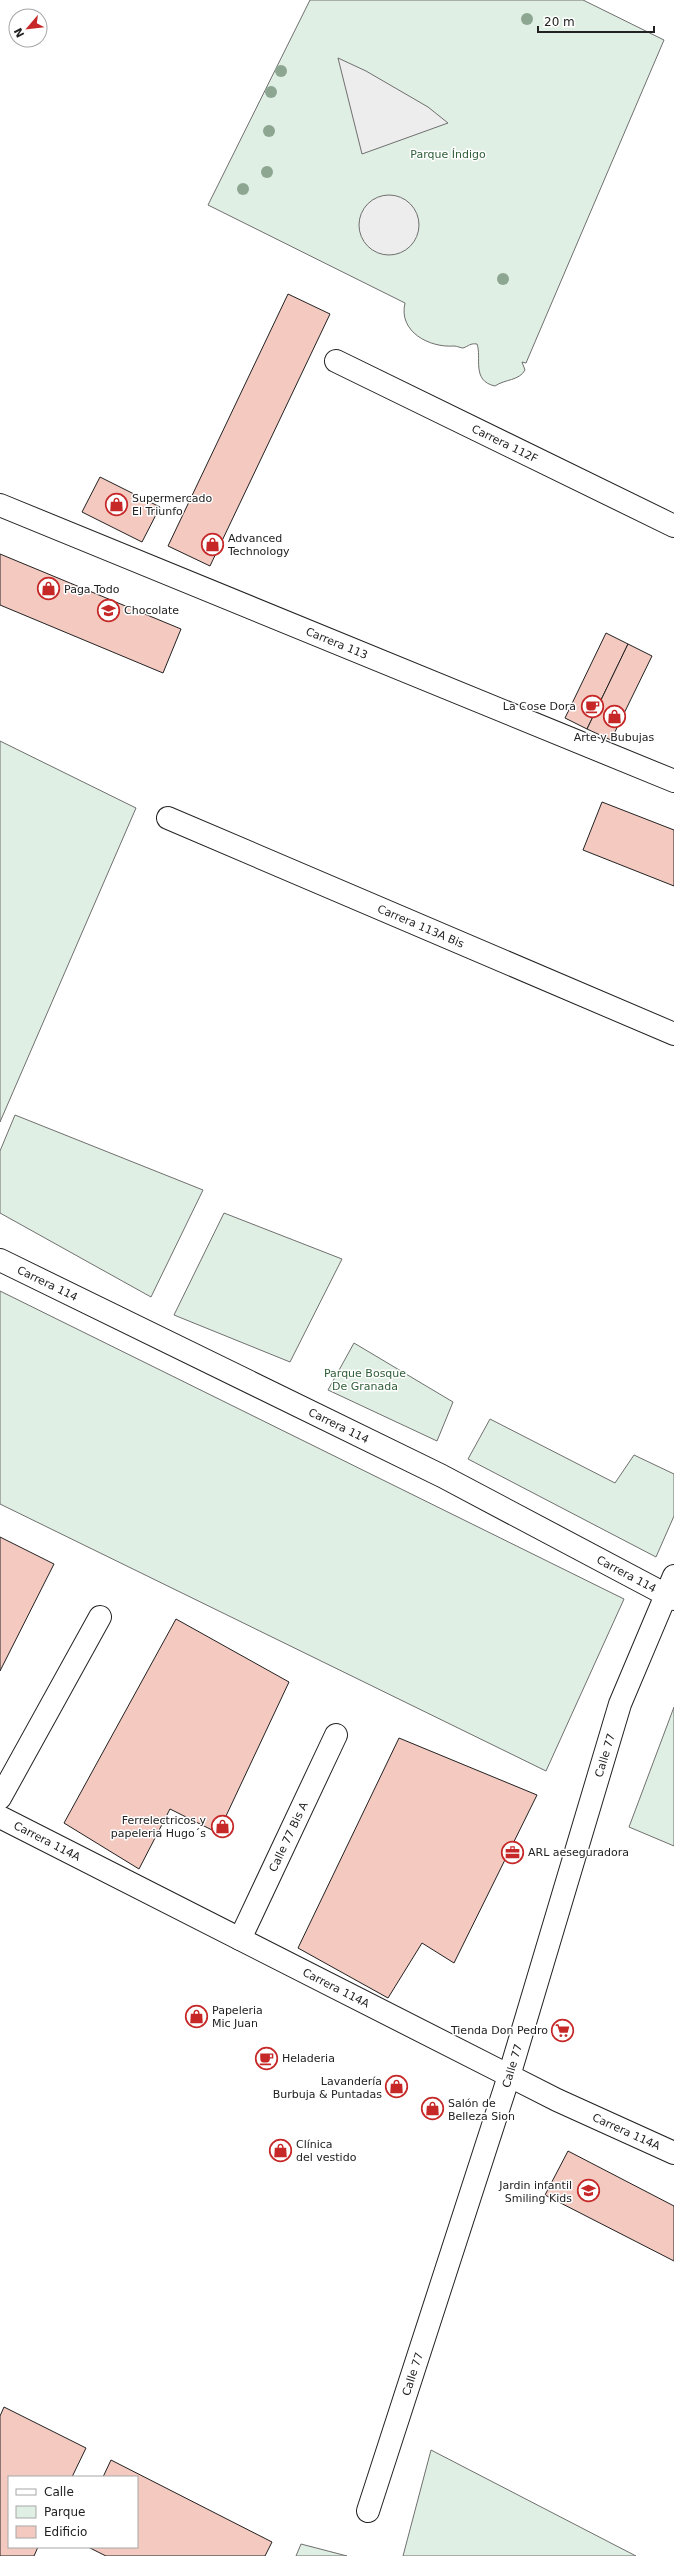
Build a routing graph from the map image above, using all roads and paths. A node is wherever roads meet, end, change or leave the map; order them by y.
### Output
1 (336, 361) dead end
2 (0, 505) edge
3 (674, 526) edge
4 (674, 781) edge
5 (168, 818) dead end
6 (674, 1034) edge
7 (0, 1260) edge
8 (671, 1590) edge
9 (100, 1617) dead end
10 (336, 1735) dead end
11 (0, 1798) edge
12 (0, 1817) edge
13 (240, 1939) junction
14 (509, 2076) junction
15 (674, 2153) edge
16 (368, 2511) dead end

1 - 3 street, Carrera 112F
2 - 4 street, Carrera 113
5 - 6 street, Carrera 113A Bis
7 - 8 street, Carrera 114
8 - 14 street, Calle 77
9 - 11 street
10 - 13 street, Calle 77 Bis A
12 - 13 street, Carrera 114A
13 - 14 street, Carrera 114A
14 - 15 street, Carrera 114A
14 - 16 street, Calle 77

